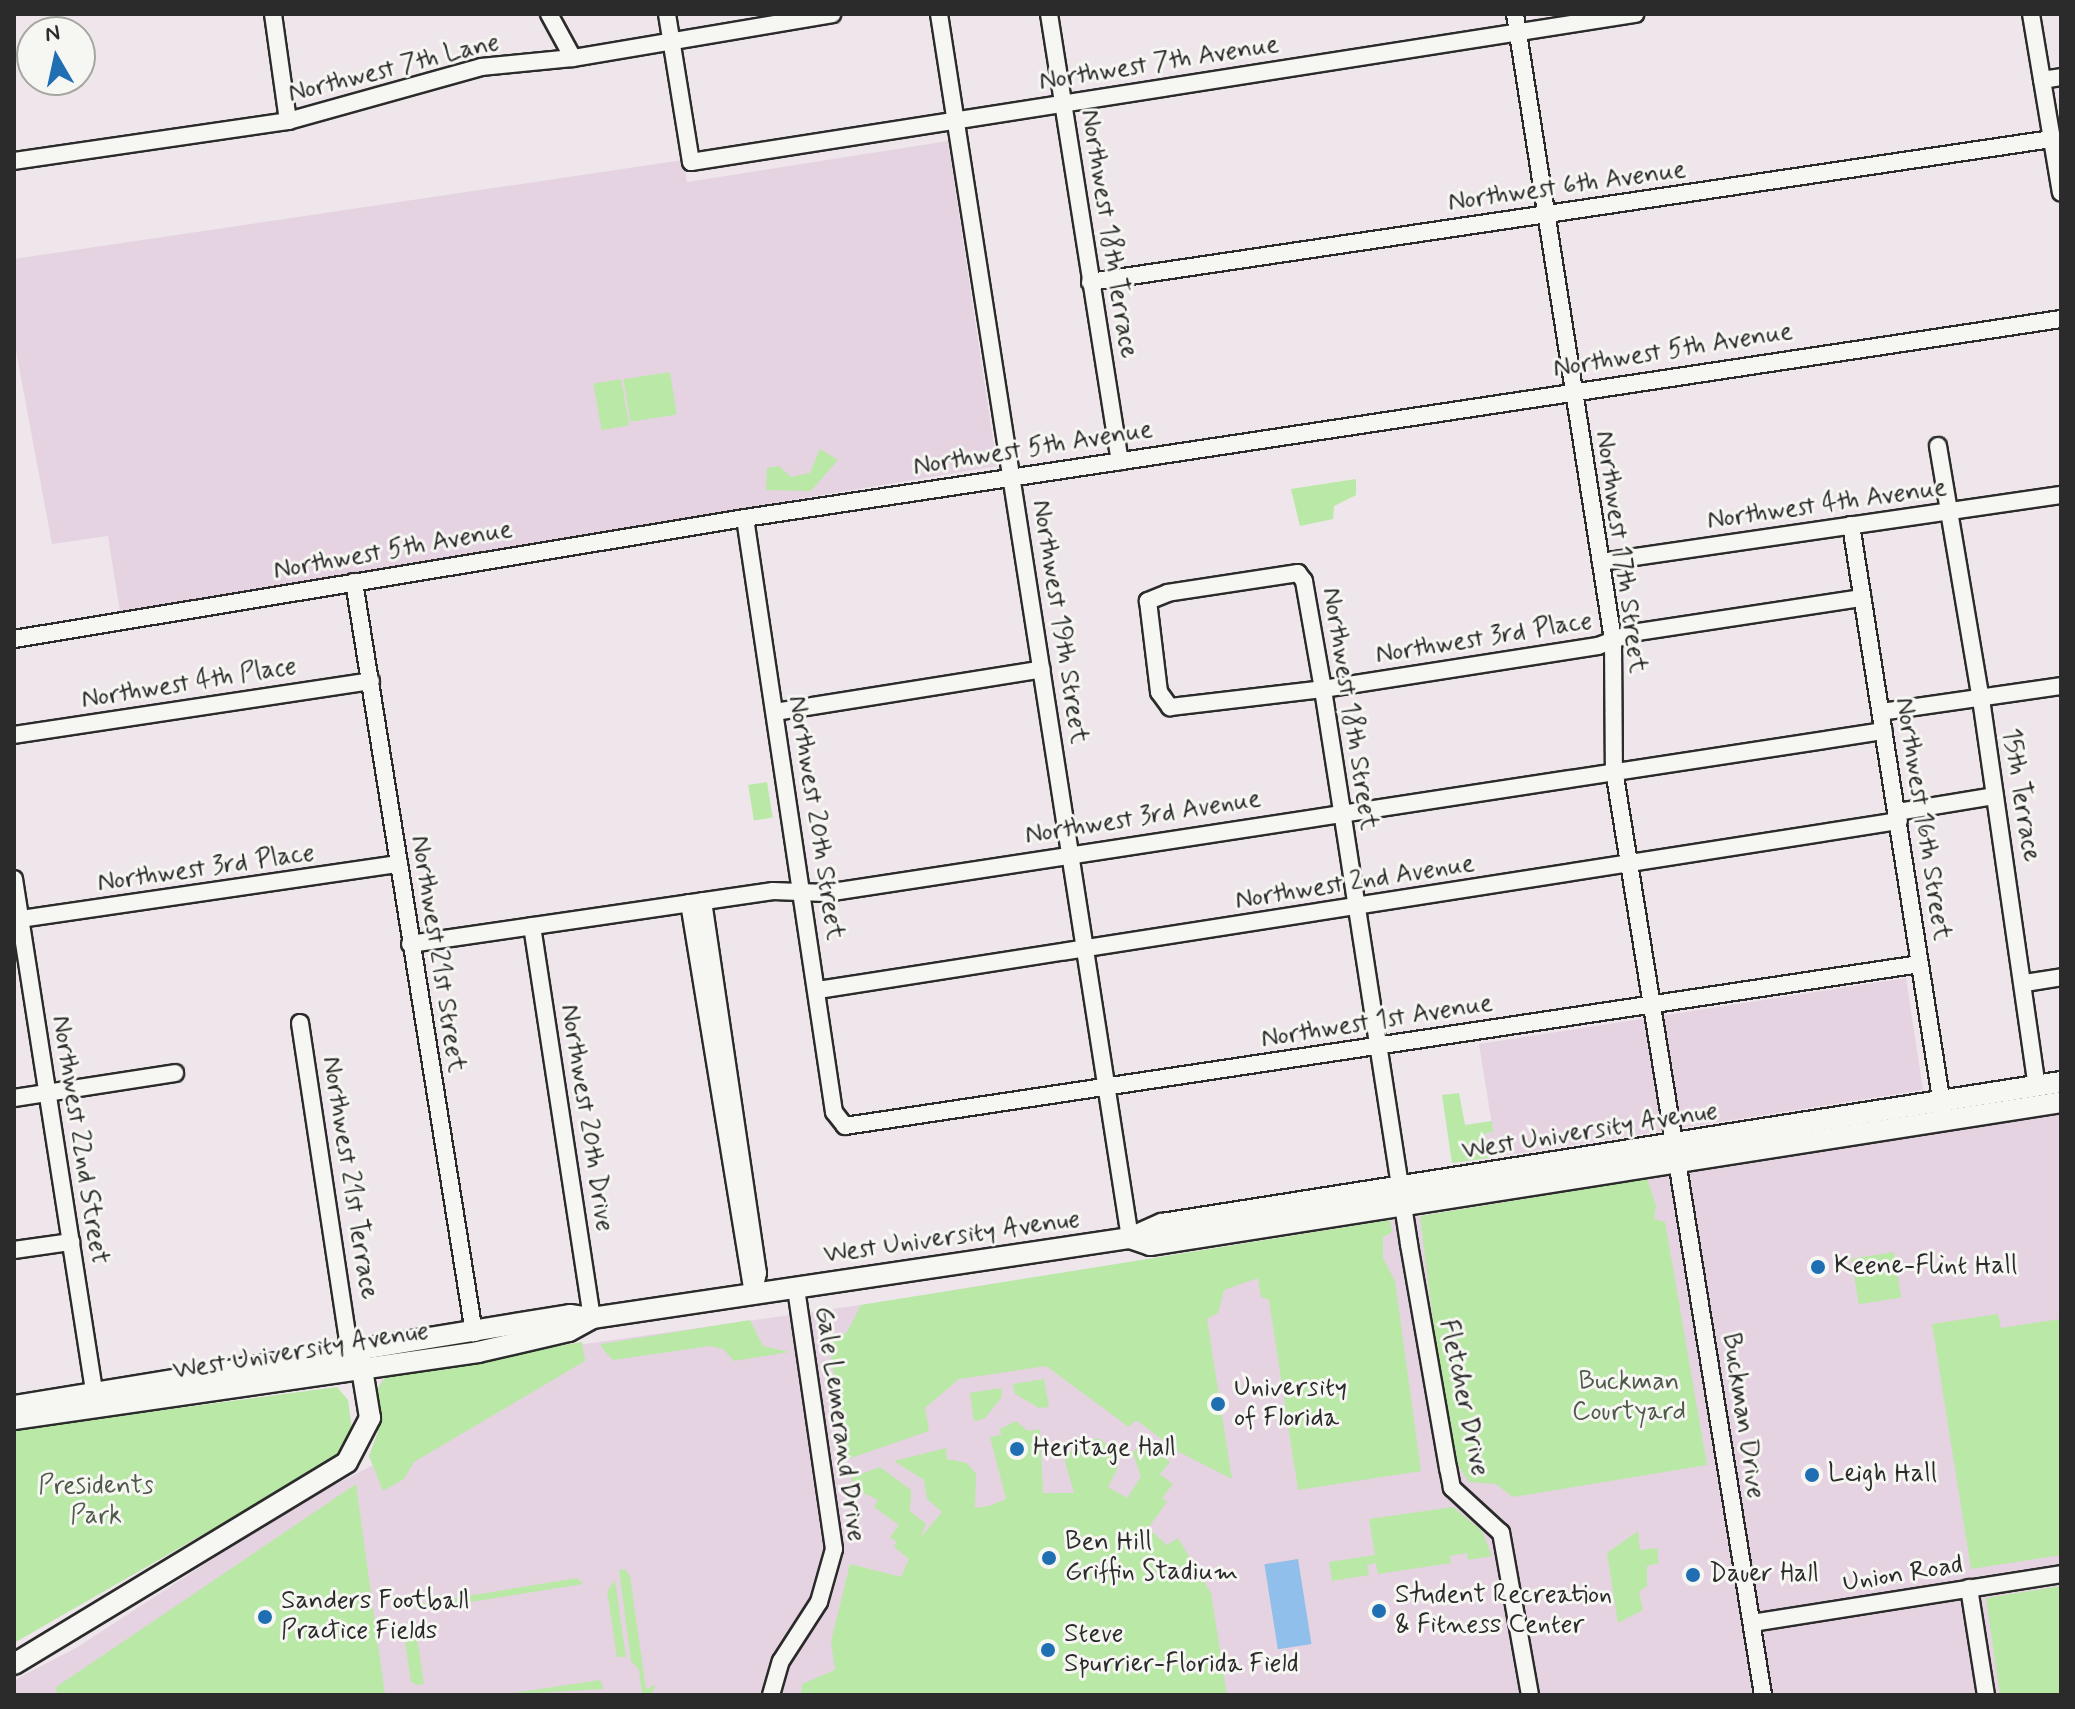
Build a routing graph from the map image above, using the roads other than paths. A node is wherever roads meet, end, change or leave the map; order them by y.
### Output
1 (273, 14) edge
2 (549, 14) edge
3 (667, 14) edge
4 (832, 14) edge
5 (939, 14) edge
6 (1049, 14) edge
7 (1515, 14) edge
8 (1635, 14) edge
9 (2031, 14) edge
10 (1518, 33) junction
11 (671, 43) junction
12 (573, 58) junction
13 (2061, 77) edge
14 (2042, 80) junction
15 (1063, 104) junction
16 (288, 121) junction
17 (955, 121) junction
18 (2052, 139) junction
19 (14, 161) edge
20 (2061, 193) edge
21 (1546, 215) junction
22 (1090, 282) junction
23 (2061, 319) edge
24 (1574, 391) junction
25 (1938, 446) dead end
26 (1120, 461) junction
27 (1011, 477) junction
28 (2061, 495) edge
29 (1948, 512) junction
30 (745, 518) junction
31 (1851, 525) junction
32 (1601, 562) junction
33 (354, 582) junction
34 (1862, 598) junction
35 (14, 639) edge
36 (1613, 640) junction
37 (1042, 669) junction
38 (371, 681) junction
39 (2061, 686) edge
40 (1323, 689) junction
41 (1161, 698) joint
42 (1981, 699) junction
43 (775, 712) junction
44 (1881, 712) junction
45 (1884, 731) junction
46 (14, 735) edge
47 (1614, 770) junction
48 (1995, 796) junction
49 (1342, 811) junction
50 (1898, 816) junction
51 (1070, 853) junction
52 (399, 864) junction
53 (1629, 865) junction
54 (14, 879) edge
55 (801, 892) junction
56 (696, 902) junction
57 (1355, 907) junction
58 (16, 921) edge
59 (532, 926) junction
60 (410, 944) junction
61 (1085, 950) junction
62 (1920, 964) junction
63 (2061, 977) edge
64 (2025, 983) junction
65 (818, 990) junction
66 (1649, 1005) junction
67 (300, 1023) dead end
68 (1377, 1047) junction
69 (175, 1073) dead end
70 (2061, 1082) edge
71 (2037, 1086) junction
72 (1107, 1088) junction
73 (47, 1092) junction
74 (14, 1098) edge
75 (2061, 1102) edge
76 (1943, 1111) junction
77 (842, 1124) joint
78 (1674, 1154) junction
79 (1401, 1196) junction
80 (1130, 1238) junction
81 (71, 1242) junction
82 (14, 1250) edge
83 (796, 1288) junction
84 (753, 1294) junction
85 (592, 1318) junction
86 (474, 1333) junction
87 (353, 1358) junction
88 (96, 1400) junction
89 (14, 1406) edge
90 (14, 1419) edge
91 (2061, 1574) edge
92 (1969, 1588) junction
93 (1752, 1623) junction
94 (14, 1664) edge
95 (771, 1695) edge
96 (1530, 1695) edge
97 (1763, 1695) edge
98 (1986, 1695) edge

1 - 16 street
2 - 12 street
3 - 11 street
4 - 11 street, Northwest 7th Lane
5 - 17 street, Northwest 19th Street
6 - 15 street, Northwest 18th Terrace
7 - 10 street, Northwest 17th Street
8 - 10 street, Northwest 7th Avenue
9 - 14 street
10 - 15 street, Northwest 7th Avenue
10 - 21 street, Northwest 17th Street
11 - 12 street, Northwest 7th Lane
11 - 17 street, Northwest 7th Avenue
12 - 16 street, Northwest 7th Lane
13 - 14 street
14 - 18 street
15 - 17 street, Northwest 7th Avenue
15 - 22 street, Northwest 18th Terrace
16 - 19 street, Northwest 7th Lane
17 - 27 street, Northwest 19th Street
18 - 20 street
18 - 21 street, Northwest 6th Avenue
21 - 22 street, Northwest 6th Avenue
21 - 24 street, Northwest 17th Street
22 - 26 street, Northwest 18th Terrace
23 - 24 street, Northwest 5th Avenue
24 - 26 street, Northwest 5th Avenue
24 - 32 street, Northwest 17th Street
25 - 29 street, 15th Terrace
26 - 27 street, Northwest 5th Avenue
27 - 30 street, Northwest 5th Avenue
27 - 37 street, Northwest 19th Street
28 - 29 street, Northwest 4th Avenue
29 - 31 street, Northwest 4th Avenue
29 - 42 street, 15th Terrace
30 - 33 street, Northwest 5th Avenue
30 - 43 street, Northwest 20th Street
31 - 32 street, Northwest 4th Avenue
31 - 34 street, Northwest 16th Street
32 - 36 street, Northwest 17th Street
33 - 35 street, Northwest 5th Avenue
33 - 38 street, Northwest 21st Street
34 - 36 street, Northwest 3rd Place
34 - 44 street, Northwest 16th Street
36 - 40 street, Northwest 3rd Place
36 - 47 street, Northwest 17th Street
37 - 43 street
37 - 51 street, Northwest 19th Street
38 - 46 street, Northwest 4th Place
38 - 52 street, Northwest 21st Street
39 - 42 street
40 - 41 street, Northwest 3rd Place
40 - 41 street, Northwest 18th Street
40 - 49 street, Northwest 18th Street
42 - 44 street
42 - 48 street, 15th Terrace
43 - 55 street, Northwest 20th Street
44 - 45 street, Northwest 16th Street
45 - 47 street, Northwest 3rd Avenue
45 - 50 street, Northwest 16th Street
47 - 49 street, Northwest 3rd Avenue
47 - 53 street, Northwest 17th Street
48 - 50 street, Northwest 2nd Avenue
48 - 64 street, 15th Terrace
49 - 51 street, Northwest 3rd Avenue
49 - 57 street, Northwest 18th Street
50 - 53 street, Northwest 2nd Avenue
50 - 62 street, Northwest 16th Street
51 - 55 street, Northwest 3rd Avenue
51 - 61 street, Northwest 19th Street
52 - 58 street, Northwest 3rd Place
52 - 60 street, Northwest 21st Street
53 - 57 street, Northwest 2nd Avenue
53 - 66 street, Northwest 17th Street
54 - 58 street, Northwest 22nd Street
55 - 56 street, Northwest 3rd Avenue
55 - 65 street, Northwest 20th Street
56 - 59 street, Northwest 3rd Avenue
56 - 84 street
57 - 61 street, Northwest 2nd Avenue
57 - 68 street, Northwest 18th Street
58 - 73 street, Northwest 22nd Street
59 - 60 street, Northwest 3rd Avenue
59 - 85 street, Northwest 20th Drive
60 - 86 street, Northwest 21st Street
61 - 65 street, Northwest 2nd Avenue
61 - 72 street, Northwest 19th Street
62 - 66 street, Northwest 1st Avenue
62 - 76 street, Northwest 16th Street
63 - 64 street
64 - 71 street, 15th Terrace
65 - 77 street, Northwest 20th Street
66 - 68 street, Northwest 1st Avenue
66 - 78 street, Northwest 17th Street
67 - 87 street, Northwest 21st Terrace
68 - 72 street, Northwest 1st Avenue
68 - 79 street, Northwest 18th Street
69 - 73 street
70 - 71 main road, West University Avenue
71 - 76 main road, West University Avenue
72 - 77 street, Northwest 1st Avenue
72 - 80 street, Northwest 19th Street
73 - 74 street
73 - 81 street, Northwest 22nd Street
75 - 76 main road, West University Avenue
76 - 78 main road, West University Avenue
78 - 79 main road, West University Avenue
78 - 93 street, Buckman Drive
79 - 80 main road, West University Avenue
79 - 96 street, Fletcher Drive
80 - 83 main road, West University Avenue
81 - 82 street
81 - 88 street, Northwest 22nd Street
83 - 84 main road, West University Avenue
83 - 95 street, Gale Lemerand Drive
84 - 85 main road, West University Avenue
85 - 86 main road, West University Avenue
85 - 87 main road, West University Avenue
86 - 87 main road, West University Avenue
87 - 88 main road, West University Avenue
87 - 94 main road
88 - 89 main road, West University Avenue
88 - 90 main road, West University Avenue
91 - 92 street, Union Road
92 - 93 street, Union Road
92 - 98 street
93 - 97 street, Buckman Drive

